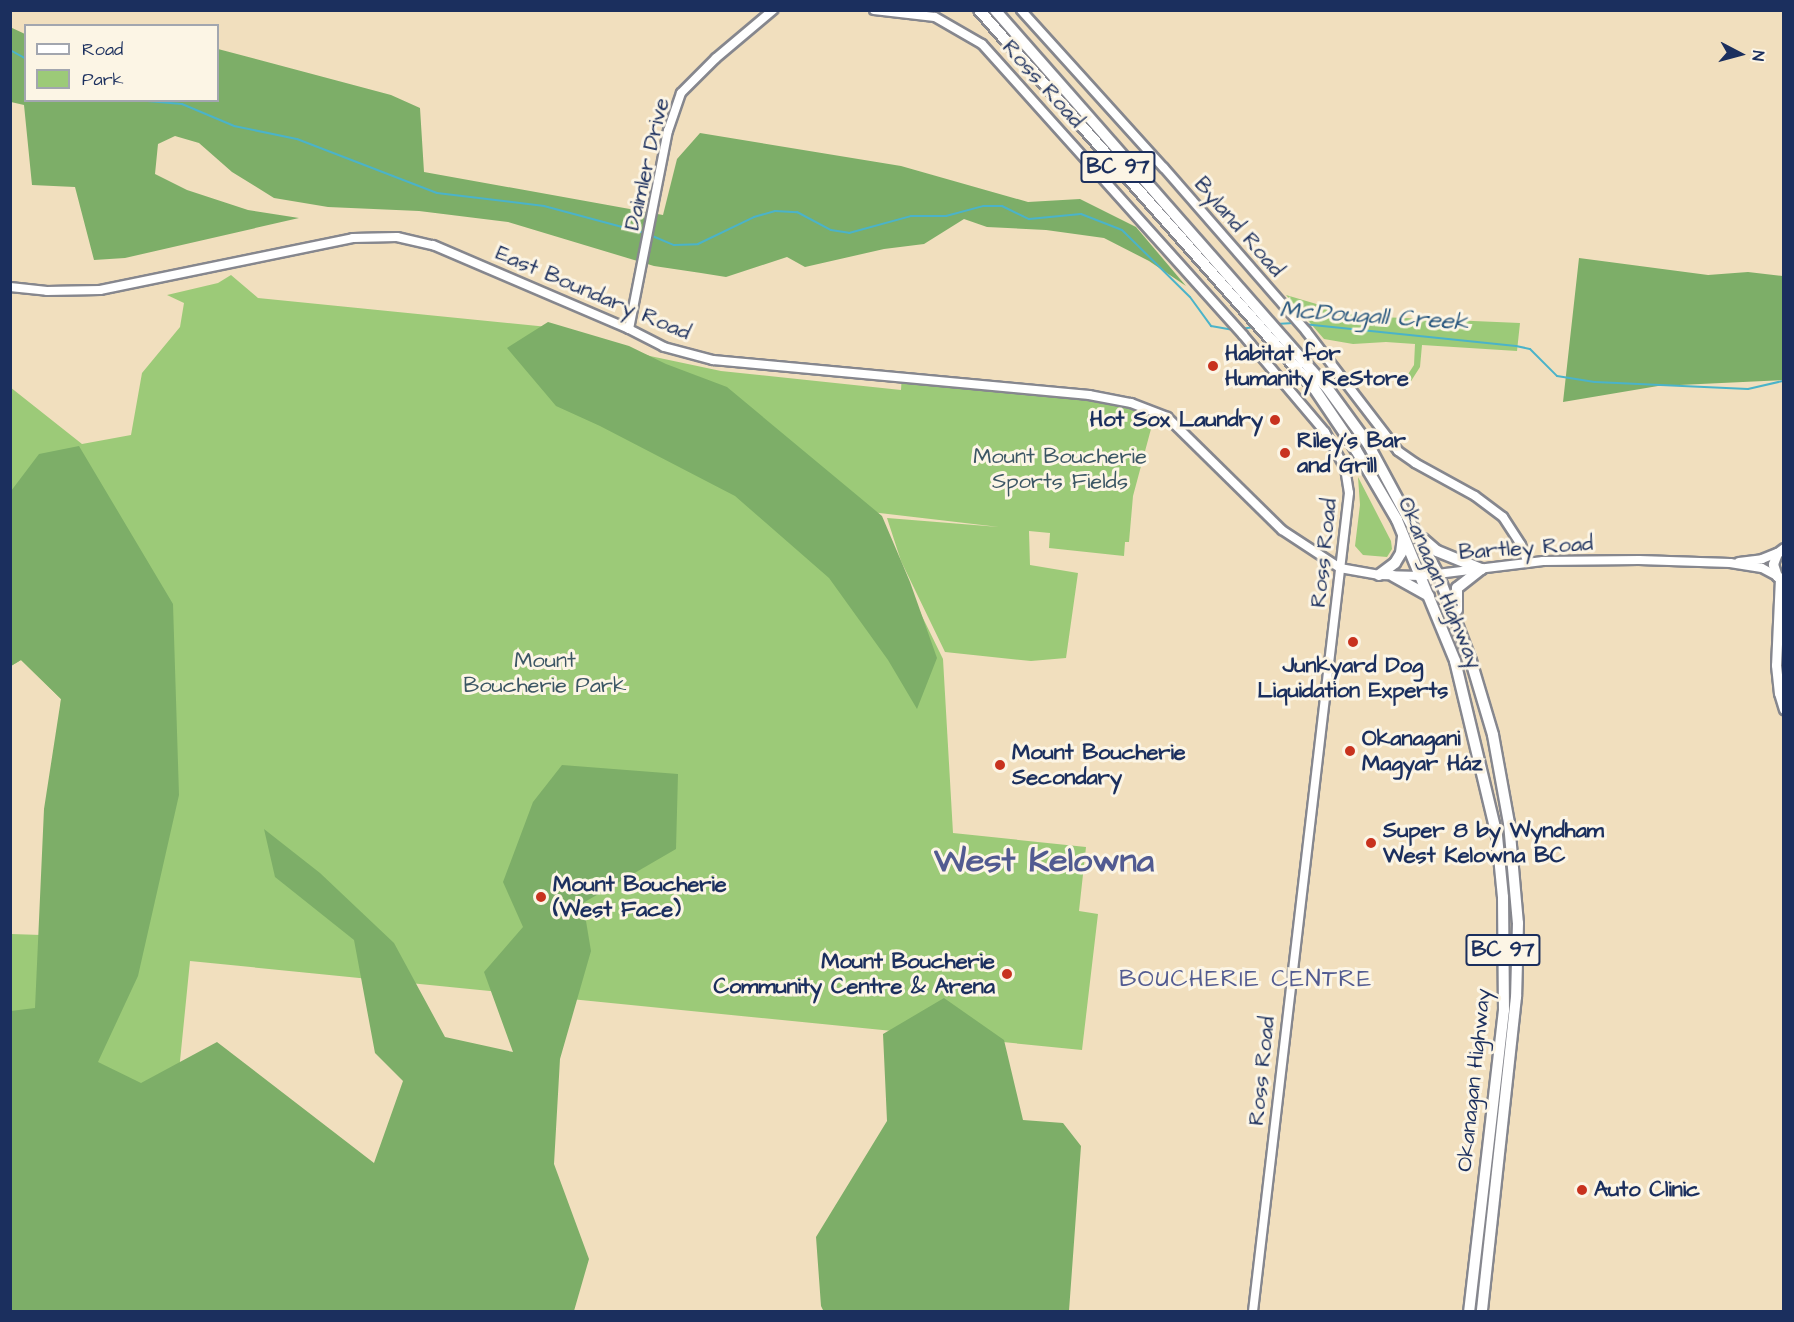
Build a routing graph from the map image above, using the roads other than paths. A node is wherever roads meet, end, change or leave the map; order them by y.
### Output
1 (773, 10) edge
2 (874, 10) edge
3 (979, 10) edge
4 (995, 10) edge
5 (1021, 10) edge
6 (10, 287) edge
7 (628, 329) junction
8 (1167, 417) joint
9 (1403, 535) junction
10 (1418, 536) junction
11 (1782, 549) edge
12 (1528, 563) junction
13 (1730, 563) junction
14 (1341, 568) junction
15 (1481, 568) junction
16 (1438, 573) junction
17 (1379, 575) junction
18 (1393, 576) junction
19 (1421, 576) junction
20 (1780, 578) edge
21 (1429, 597) junction
22 (1784, 613) edge
23 (1460, 631) junction
24 (1779, 634) junction
25 (1784, 709) edge
26 (1253, 1311) edge
27 (1468, 1311) edge
28 (1482, 1311) edge

1 - 7 street, Daimler Drive
2 - 14 street, Ross Road
3 - 9 highway, Okanagan Highway / BC 97
4 - 10 highway, Okanagan Highway / BC 97
5 - 12 street, Byland Road
6 - 7 street, East Boundary Road
7 - 8 street, East Boundary Road
8 - 14 street, Bartley Road
9 - 17 highway
9 - 19 highway, Okanagan Highway / BC 97
10 - 15 highway
10 - 16 highway, Okanagan Highway / BC 97
11 - 13 street, Bartley Road
11 - 20 main road
12 - 13 street, Bartley Road
12 - 15 street, Bartley Road
13 - 20 street, Bartley Road
14 - 17 street, Bartley Road
14 - 26 street, Ross Road
15 - 16 street, Bartley Road
15 - 23 highway
16 - 19 street, Bartley Road
16 - 23 highway, Okanagan Highway / BC 97
17 - 18 street, Bartley Road
18 - 19 street, Bartley Road
18 - 21 highway
19 - 21 highway, Okanagan Highway / BC 97
20 - 24 main road
21 - 27 highway, Okanagan Highway / BC 97
22 - 24 main road
23 - 28 highway, Okanagan Highway / BC 97
24 - 25 main road

